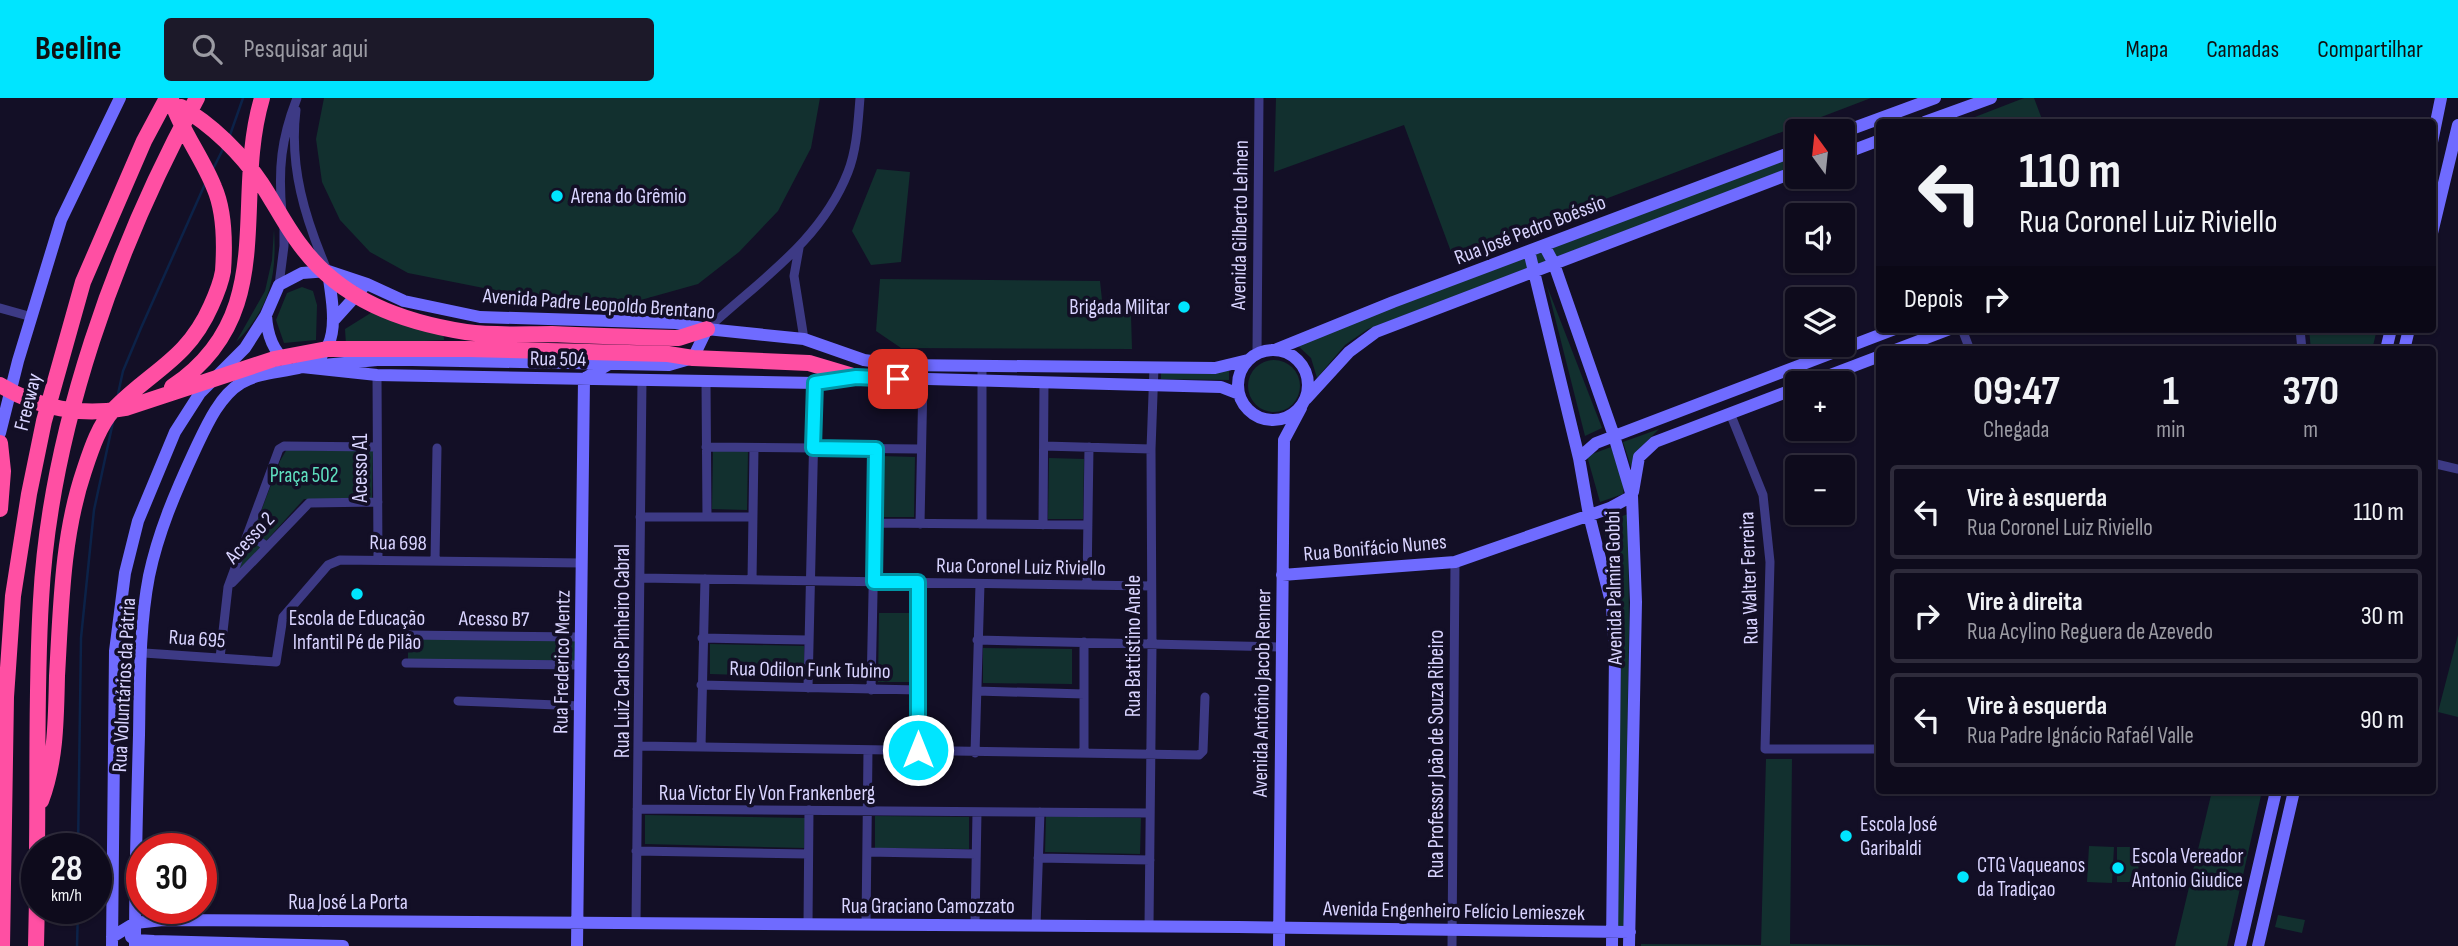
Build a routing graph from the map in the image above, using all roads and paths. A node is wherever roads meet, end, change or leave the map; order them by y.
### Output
1 (120, 98) edge
2 (197, 98) edge
3 (262, 98) edge
4 (297, 98) edge
5 (860, 98) edge
6 (1259, 98) edge
7 (1935, 98) edge
8 (1991, 98) edge
9 (2441, 98) edge
10 (168, 99) edge
11 (1885, 119) edge
12 (1934, 119) edge
13 (2435, 119) edge
14 (1876, 122) edge
15 (2436, 124) edge
16 (2458, 125) edge
17 (1855, 128) edge
18 (1876, 142) edge
19 (1855, 149) edge
20 (1785, 155) edge
21 (1785, 176) edge
22 (2436, 205) edge
23 (1544, 245) junction
24 (799, 248) junction
25 (1529, 251) junction
26 (1553, 264) junction
27 (328, 271) junction
28 (1534, 272) junction
29 (367, 284) junction
30 (279, 285) junction
31 (0, 308) edge
32 (266, 315) junction
33 (32, 317) junction
34 (334, 320) junction
35 (707, 329) junction
36 (1884, 333) edge
37 (1940, 333) edge
38 (804, 339) junction
39 (1905, 346) edge
40 (1277, 349) junction
41 (1252, 356) junction
42 (693, 358) junction
43 (1876, 358) edge
44 (609, 364) junction
45 (302, 367) junction
46 (982, 367) junction
47 (1154, 367) junction
48 (1118, 368) junction
49 (1841, 371) edge
50 (899, 372) junction
51 (377, 375) junction
52 (856, 377) junction
53 (584, 379) junction
54 (923, 379) junction
55 (642, 380) junction
56 (706, 381) junction
57 (982, 381) junction
58 (1044, 382) junction
59 (815, 383) junction
60 (1117, 384) junction
61 (1152, 385) junction
62 (0, 386) edge
63 (1785, 392) edge
64 (1238, 394) junction
65 (154, 399) junction
66 (1303, 403) junction
67 (1730, 413) junction
68 (1271, 420) junction
69 (0, 433) edge
70 (1614, 436) junction
71 (1284, 440) junction
72 (0, 443) edge
73 (1044, 446) junction
74 (377, 447) junction
75 (706, 447) junction
76 (1089, 447) junction
77 (437, 448) dead end
78 (754, 448) junction
79 (813, 448) junction
80 (876, 449) junction
81 (920, 449) junction
82 (1151, 449) junction
83 (1579, 458) junction
84 (2436, 464) edge
85 (2458, 469) edge
86 (1632, 496) junction
87 (377, 502) junction
88 (0, 509) edge
89 (1589, 515) junction
90 (640, 516) junction
91 (707, 517) junction
92 (753, 517) junction
93 (875, 523) junction
94 (920, 524) junction
95 (982, 524) junction
96 (1043, 525) junction
97 (1088, 525) junction
98 (249, 534) junction
99 (266, 546) junction
100 (378, 560) junction
101 (435, 561) junction
102 (1455, 562) junction
103 (582, 563) junction
104 (1282, 575) junction
105 (640, 578) junction
106 (705, 579) junction
107 (752, 580) junction
108 (811, 581) junction
109 (874, 582) junction
110 (918, 582) junction
111 (980, 583) junction
112 (1087, 585) junction
113 (1151, 586) junction
114 (228, 587) junction
115 (406, 635) dead end
116 (582, 637) junction
117 (702, 638) junction
118 (808, 640) junction
119 (977, 640) junction
120 (1084, 642) junction
121 (1152, 645) junction
122 (1280, 647) junction
123 (115, 651) junction
124 (141, 653) junction
125 (220, 658) junction
126 (276, 662) joint
127 (406, 663) dead end
128 (581, 665) junction
129 (701, 685) junction
130 (808, 688) junction
131 (871, 690) junction
132 (918, 690) junction
133 (976, 691) junction
134 (1084, 694) junction
135 (1205, 697) dead end
136 (458, 701) dead end
137 (581, 706) junction
138 (639, 746) junction
139 (701, 747) junction
140 (1876, 749) edge
141 (868, 750) junction
142 (918, 750) junction
143 (975, 753) junction
144 (1084, 753) junction
145 (1149, 754) junction
146 (2275, 794) edge
147 (2293, 794) edge
148 (637, 809) junction
149 (38, 810) junction
150 (809, 810) junction
151 (868, 811) junction
152 (977, 812) junction
153 (1040, 812) junction
154 (1149, 813) junction
155 (37, 833) edge
156 (137, 833) edge
157 (636, 851) junction
158 (867, 852) junction
159 (808, 854) junction
160 (976, 855) junction
161 (1038, 858) junction
162 (1150, 860) junction
163 (217, 920) edge
164 (577, 922) junction
165 (636, 923) junction
166 (36, 924) edge
167 (133, 924) edge
168 (135, 924) edge
169 (808, 924) junction
170 (866, 924) junction
171 (975, 925) junction
172 (1036, 926) junction
173 (1149, 926) junction
174 (1279, 928) junction
175 (1452, 930) junction
176 (1612, 932) junction
177 (1630, 932) junction
178 (114, 934) edge
179 (135, 943) edge
180 (154, 944) edge
181 (2, 946) edge
182 (36, 946) edge
183 (343, 946) edge
184 (577, 946) edge
185 (1279, 946) edge
186 (1452, 946) edge
187 (1612, 946) edge
188 (1629, 946) edge
189 (2240, 946) edge
190 (2258, 946) edge

1 - 33 main road
2 - 149 highway
3 - 65 highway
4 - 27 street, Rua Voluntários da Pátria
4 - 30 street, Rua Voluntários da Pátria
5 - 24 street
6 - 41 street, Avenida Gilberto Lehnen
7 - 11 main road
8 - 12 main road
9 - 13 main road
10 - 35 highway
10 - 149 highway
10 - 181 highway, Freeway
14 - 17 main road
15 - 16 main road
16 - 22 main road
18 - 19 main road
20 - 23 main road, Rua José Pedro Boéssio
21 - 26 main road, Rua José Pedro Boéssio
23 - 25 main road, Rua José Pedro Boéssio
23 - 26 main road, Avenida Palmira Gobbi
24 - 35 street
24 - 38 street
25 - 28 main road, Avenida Palmira Gobbi
25 - 40 main road, Rua José Pedro Boéssio
26 - 28 main road, Rua José Pedro Boéssio
26 - 70 main road, Avenida Palmira Gobbi
27 - 29 main road, Avenida Padre Leopoldo Brentano
27 - 30 main road
27 - 34 main road, Rua Voluntários da Pátria
28 - 66 main road, Rua José Pedro Boéssio
28 - 83 main road, Avenida Palmira Gobbi
29 - 34 main road
29 - 35 main road, Avenida Padre Leopoldo Brentano
30 - 32 main road, Rua Voluntários da Pátria
31 - 33 street
32 - 45 main road
32 - 123 main road, Rua Voluntários da Pátria
33 - 69 main road
34 - 45 main road, Rua Voluntários da Pátria
35 - 38 main road, Avenida Padre Leopoldo Brentano
35 - 42 main road
36 - 70 main road
37 - 39 main road
38 - 50 main road, Avenida Padre Leopoldo Brentano
40 - 41 main road
40 - 66 main road
41 - 47 main road, Avenida Padre Leopoldo Brentano
41 - 64 main road
42 - 44 main road
42 - 52 highway
42 - 65 highway
43 - 49 main road
44 - 45 main road
44 - 53 main road
45 - 51 main road, Rua 504
45 - 124 main road, Rua Voluntários da Pátria
46 - 48 main road, Avenida Padre Leopoldo Brentano
46 - 50 main road, Avenida Padre Leopoldo Brentano
46 - 57 street
47 - 48 main road, Avenida Padre Leopoldo Brentano
47 - 61 street, Rua Battistino Anele
48 - 60 main road
50 - 52 main road, Avenida Padre Leopoldo Brentano
50 - 54 main road, Avenida Padre Leopoldo Brentano
51 - 53 main road, Rua 504
51 - 74 street, Acesso A1
52 - 59 main road, Avenida Padre Leopoldo Brentano
53 - 55 main road, Rua 504
53 - 103 main road, Rua Frederico Mentz
54 - 57 main road, Avenida Padre Leopoldo Brentano
54 - 81 street
55 - 56 main road, Rua 504
55 - 90 street, Rua Luiz Carlos Pinheiro Cabral
56 - 59 main road, Rua 504
56 - 75 street
57 - 58 main road, Avenida Padre Leopoldo Brentano
57 - 95 street
58 - 60 main road, Avenida Padre Leopoldo Brentano
58 - 73 street
59 - 79 street
60 - 61 main road, Avenida Padre Leopoldo Brentano
61 - 64 main road, Avenida Padre Leopoldo Brentano
61 - 82 street, Rua Battistino Anele
62 - 65 highway
63 - 67 main road
64 - 68 main road
66 - 68 main road
66 - 71 main road, Avenida Antônio Jacob Renner
67 - 86 main road
67 - 140 street, Rua Walter Ferreira
68 - 71 main road
70 - 83 main road
70 - 86 main road, Avenida Palmira Gobbi
71 - 104 main road, Avenida Antônio Jacob Renner
72 - 88 highway
73 - 76 street
73 - 96 street
74 - 87 street, Acesso A1
74 - 98 street
75 - 78 street
75 - 91 street
76 - 82 street
76 - 97 street
77 - 101 street
78 - 79 street
78 - 92 street
79 - 80 street
79 - 108 street
80 - 81 street
80 - 93 street
81 - 94 street
82 - 113 street, Rua Battistino Anele
83 - 89 main road, Avenida Palmira Gobbi
84 - 85 street
86 - 89 main road, Rua Bonifácio Nunes
86 - 177 main road, Avenida Palmira Gobbi
87 - 99 street, Acesso 2
87 - 100 street, Acesso A1
89 - 102 main road, Rua Bonifácio Nunes
89 - 176 main road, Avenida Palmira Gobbi
90 - 91 street
90 - 105 street, Rua Luiz Carlos Pinheiro Cabral
91 - 92 street
92 - 107 street
93 - 94 street
93 - 109 street
94 - 95 street
95 - 96 street
96 - 97 street
97 - 112 street
98 - 99 street
98 - 114 street
99 - 114 street, Acesso 2
100 - 101 street, Rua 698
100 - 126 street, Rua 698
101 - 103 street, Rua 698
102 - 104 main road, Rua Bonifácio Nunes
102 - 175 street, Rua Professor João de Souza Ribeiro
103 - 116 main road, Rua Frederico Mentz
104 - 122 main road, Avenida Antônio Jacob Renner
105 - 106 street, Rua Coronel Luiz Riviello
105 - 138 street, Rua Luiz Carlos Pinheiro Cabral
106 - 107 street, Rua Coronel Luiz Riviello
106 - 117 street
107 - 108 street, Rua Coronel Luiz Riviello
108 - 109 street, Rua Coronel Luiz Riviello
108 - 118 street
109 - 110 street, Rua Coronel Luiz Riviello
109 - 131 street
110 - 111 street, Rua Coronel Luiz Riviello
110 - 132 street
111 - 112 street, Rua Coronel Luiz Riviello
111 - 119 street
112 - 113 street, Rua Coronel Luiz Riviello
113 - 121 street, Rua Battistino Anele
114 - 125 street
115 - 116 street, Acesso B7
116 - 128 main road, Rua Frederico Mentz
117 - 118 street
117 - 129 street
118 - 130 street
119 - 120 street
119 - 133 street
120 - 121 street
120 - 134 street
121 - 122 street
121 - 145 street, Rua Battistino Anele
122 - 174 main road, Avenida Antônio Jacob Renner
123 - 124 street, Rua 695
123 - 178 main road, Rua Voluntários da Pátria
124 - 125 street, Rua 695
124 - 156 main road, Rua Voluntários da Pátria
125 - 126 street, Rua 695
127 - 128 street
128 - 137 main road, Rua Frederico Mentz
129 - 130 street, Rua Odilon Funk Tubino
129 - 139 street
130 - 131 street, Rua Odilon Funk Tubino
131 - 132 street, Rua Odilon Funk Tubino
132 - 142 street
133 - 134 street
133 - 143 street
134 - 144 street
135 - 145 street
136 - 137 street
137 - 164 main road, Rua Frederico Mentz
138 - 139 street
138 - 148 street, Rua Luiz Carlos Pinheiro Cabral
139 - 141 street
141 - 142 street
141 - 151 street
142 - 143 street
143 - 144 street
144 - 145 street
145 - 154 street, Rua Battistino Anele
146 - 189 main road
147 - 190 main road
148 - 150 street, Rua Victor Ely Von Frankenberg
148 - 157 street, Rua Luiz Carlos Pinheiro Cabral
149 - 155 highway
150 - 151 street, Rua Victor Ely Von Frankenberg
150 - 159 street
151 - 152 street, Rua Victor Ely Von Frankenberg
151 - 158 street
152 - 153 street, Rua Victor Ely Von Frankenberg
152 - 160 street
153 - 154 street, Rua Victor Ely Von Frankenberg
153 - 161 street
154 - 162 street, Rua Battistino Anele
157 - 159 street
157 - 165 street, Rua Luiz Carlos Pinheiro Cabral
158 - 160 street
158 - 170 street
159 - 169 street
160 - 171 street
161 - 162 street
161 - 172 street
162 - 173 street, Rua Battistino Anele
163 - 164 main road, Rua José La Porta
164 - 165 main road, Rua Graciano Camozzato
164 - 184 main road, Rua Frederico Mentz
165 - 169 main road, Rua Graciano Camozzato
166 - 182 highway
167 - 178 main road, Rua José La Porta
168 - 179 main road, Rua Voluntários da Pátria
169 - 170 main road, Rua Graciano Camozzato
170 - 171 main road, Rua Graciano Camozzato
171 - 172 main road, Rua Graciano Camozzato
172 - 173 main road, Rua Graciano Camozzato
173 - 174 main road, Rua Graciano Camozzato
174 - 175 main road, Avenida Engenheiro Felício Lemieszek
174 - 185 main road, Avenida Antônio Jacob Renner
175 - 176 main road, Avenida Engenheiro Felício Lemieszek
175 - 186 street, Rua Professor João de Souza Ribeiro
176 - 177 main road, Avenida Engenheiro Felício Lemieszek
176 - 187 main road, Avenida Palmira Gobbi
177 - 188 main road, Avenida Palmira Gobbi
178 - 179 main road, Rua José La Porta
179 - 180 main road, Rua José La Porta
180 - 183 main road, Rua José La Porta

